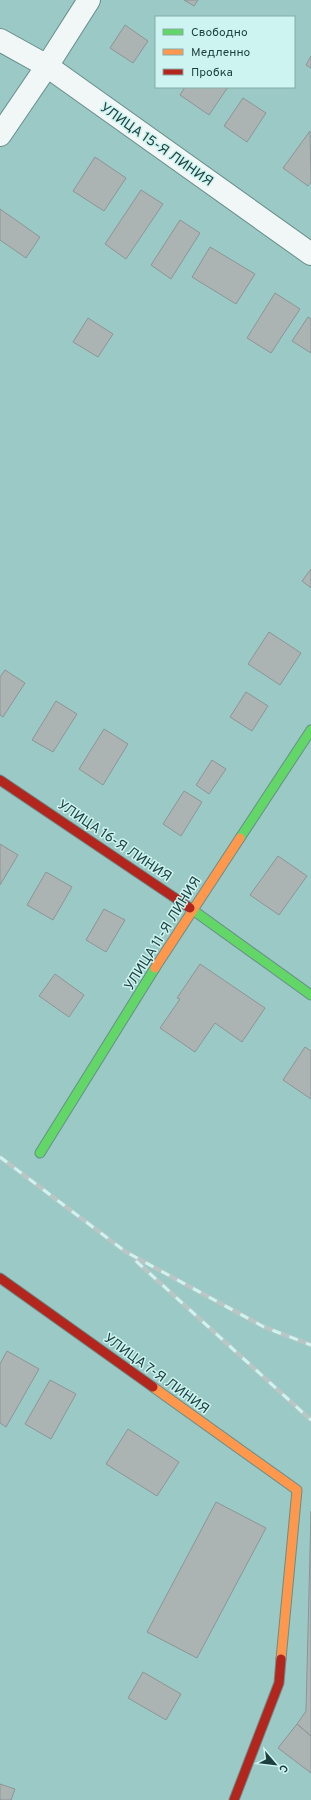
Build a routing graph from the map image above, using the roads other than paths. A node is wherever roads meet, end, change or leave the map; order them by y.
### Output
1 (89, 0) edge
2 (0, 40) edge
3 (47, 66) junction
4 (0, 135) edge
5 (311, 254) edge
6 (311, 730) edge
7 (0, 780) edge
8 (192, 910) junction
9 (311, 996) edge
10 (40, 1153) dead end
11 (0, 1278) edge
12 (234, 1800) edge

1 - 3 street
2 - 3 street, УЛИЦА 15-Я ЛИНИЯ
3 - 4 street
3 - 5 street, УЛИЦА 15-Я ЛИНИЯ
6 - 8 street, УЛИЦА 11-Я ЛИНИЯ
7 - 8 street, УЛИЦА 16-Я ЛИНИЯ
8 - 9 street, УЛИЦА 16-Я ЛИНИЯ
8 - 10 street, УЛИЦА 11-Я ЛИНИЯ
11 - 12 street, УЛИЦА 7-Я ЛИНИЯ

